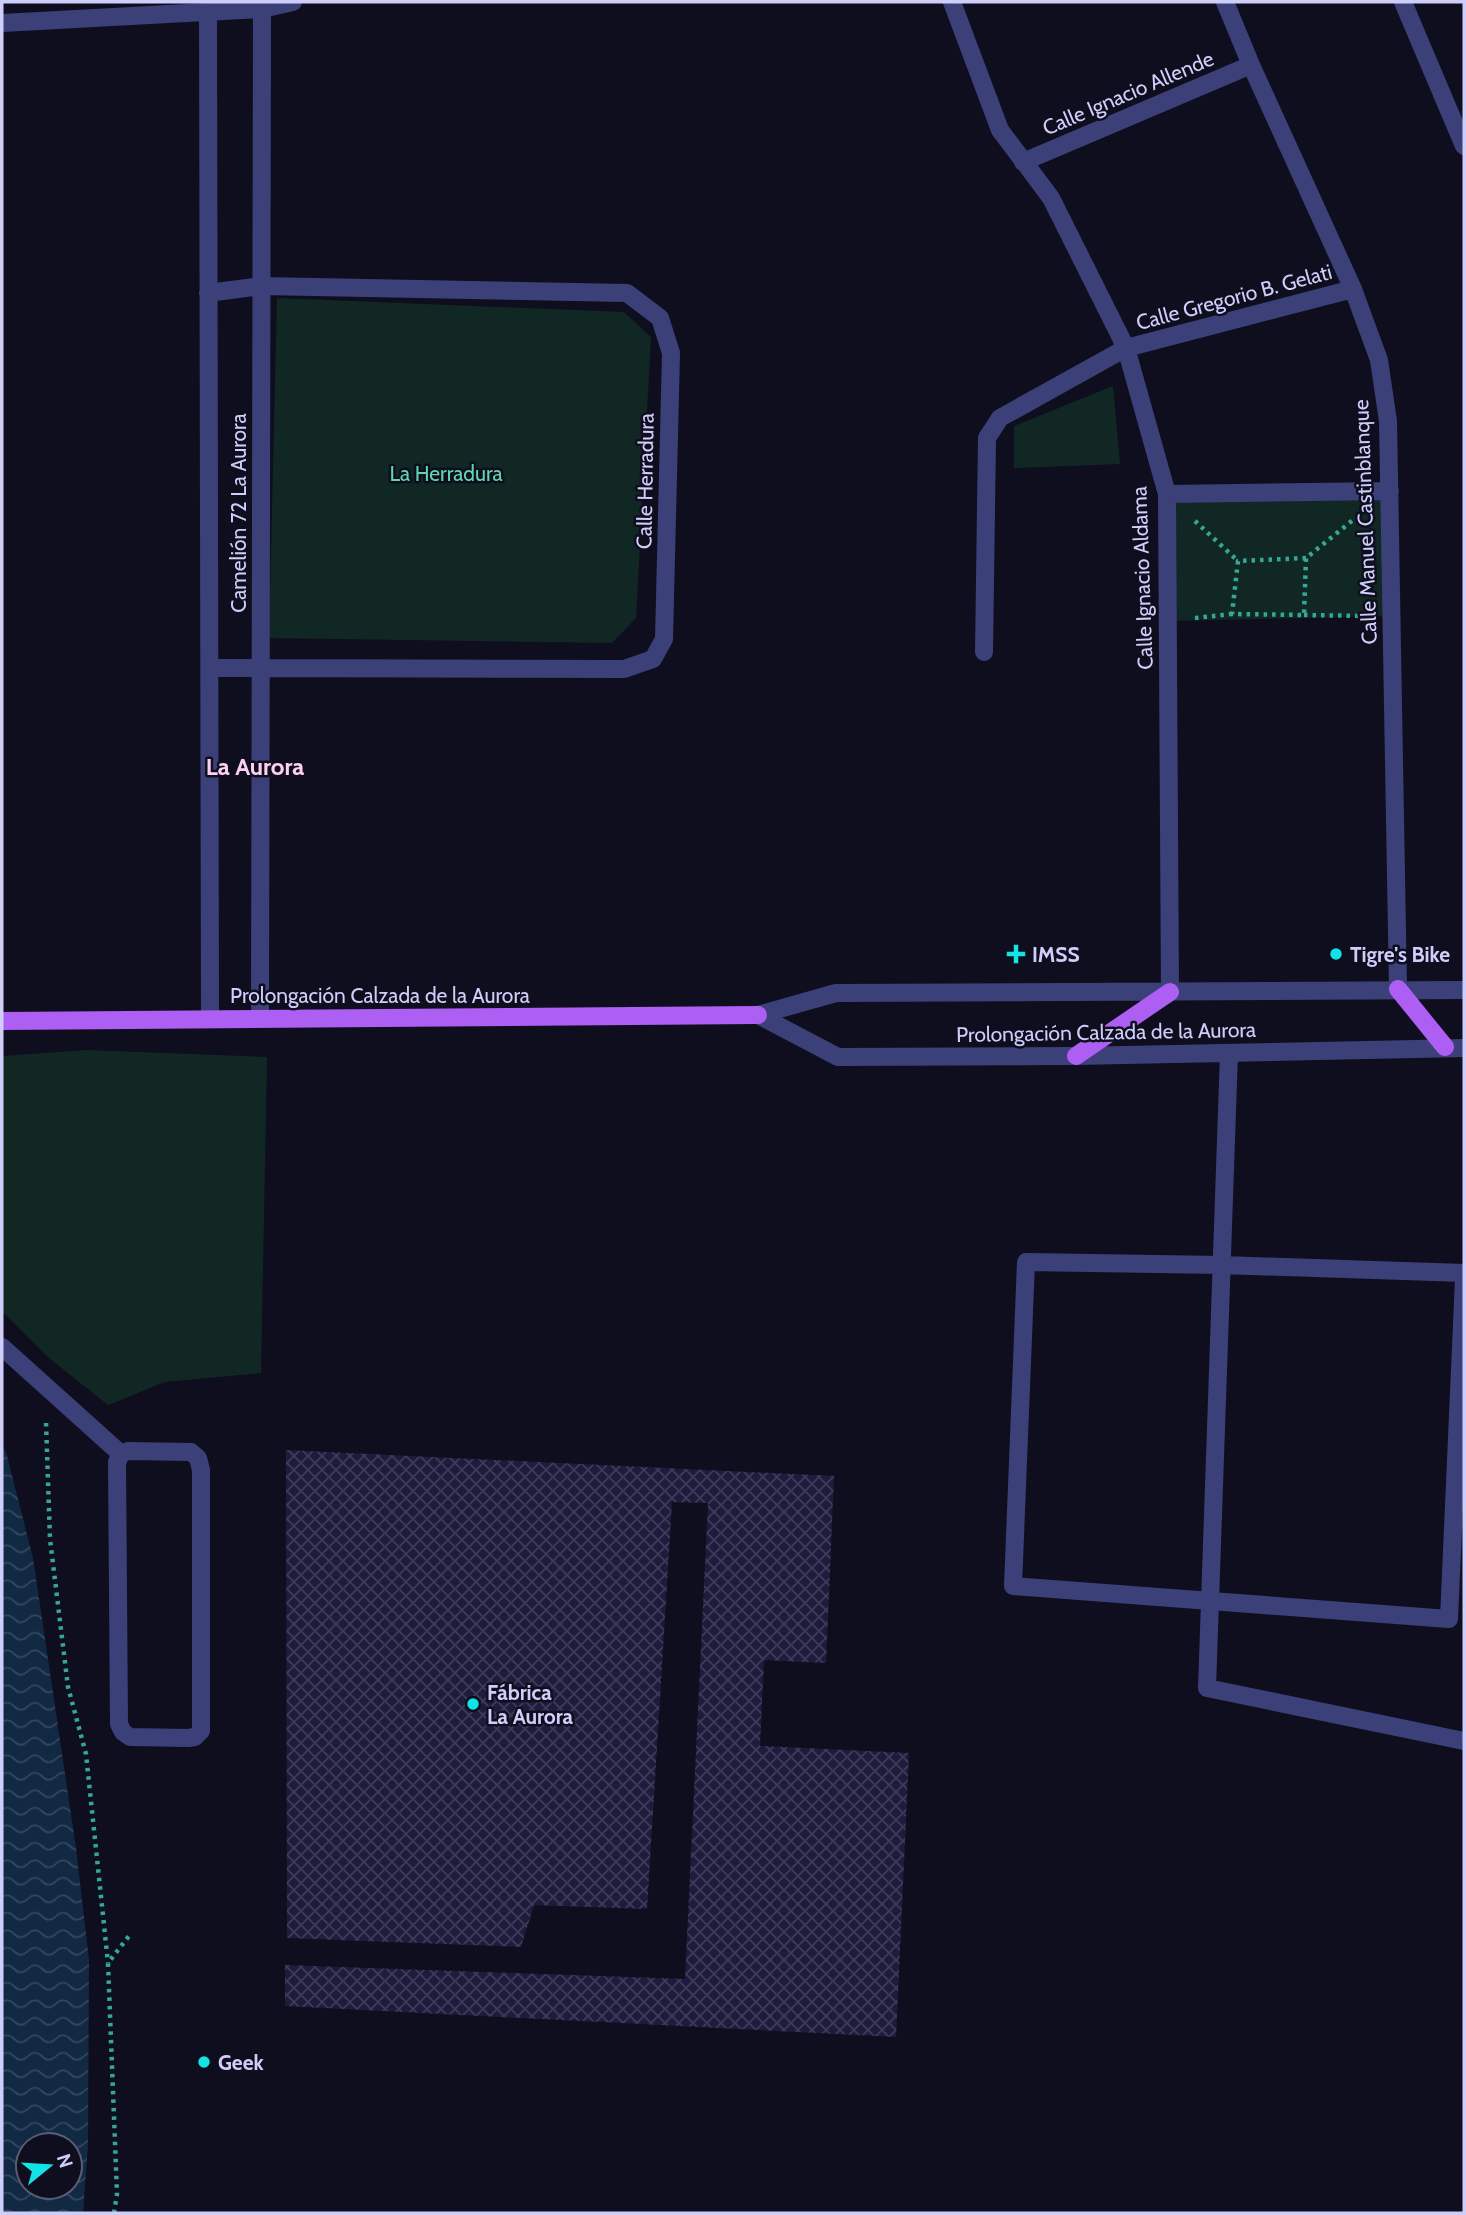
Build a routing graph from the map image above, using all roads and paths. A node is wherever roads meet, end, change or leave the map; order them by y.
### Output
1 (293, 2) edge
2 (1224, 2) edge
3 (1403, 2) edge
4 (956, 3) edge
5 (262, 9) junction
6 (61, 10) edge
7 (208, 12) junction
8 (8, 23) edge
9 (1251, 65) junction
10 (1464, 146) edge
11 (1023, 162) junction
12 (262, 286) junction
13 (1353, 289) junction
14 (208, 293) junction
15 (1126, 348) junction
16 (1390, 491) junction
17 (1167, 494) junction
18 (1306, 558) junction
19 (1238, 561) junction
20 (1232, 614) junction
21 (1304, 615) junction
22 (1392, 616) junction
23 (1168, 621) junction
24 (984, 652) dead end
25 (209, 668) junction
26 (261, 668) junction
27 (1398, 989) junction
28 (1464, 990) edge
29 (1170, 992) junction
30 (758, 1015) junction
31 (210, 1018) junction
32 (260, 1018) junction
33 (2, 1021) edge
34 (1445, 1046) junction
35 (1464, 1048) edge
36 (1229, 1053) junction
37 (1076, 1056) junction
38 (1222, 1265) junction
39 (1464, 1273) edge
40 (1464, 1279) edge
41 (2, 1347) edge
42 (44, 1384) junction
43 (121, 1454) junction
44 (1210, 1600) junction
45 (1464, 1741) edge
46 (129, 1936) dead end
47 (108, 1964) junction
48 (114, 2213) edge

1 - 5 street
2 - 9 street, Calle Manuel Castinblanque
3 - 10 street
4 - 11 street, Calle Ignacio Aldama
5 - 7 street
5 - 12 street, Camelión 72 La Aurora
6 - 7 street
6 - 8 street
7 - 14 street, Camelión 72 La Aurora
9 - 11 street, Calle Ignacio Allende
9 - 13 street, Calle Manuel Castinblanque
11 - 15 street, Calle Ignacio Aldama
12 - 14 street, Calle Herradura
12 - 26 street, Camelión 72 La Aurora
12 - 26 street, Calle Herradura
13 - 15 street, Calle Gregorio B. Gelati
13 - 16 street, Calle Manuel Castinblanque
14 - 25 street, Camelión 72 La Aurora
15 - 17 street, Calle Ignacio Aldama
15 - 24 street, Calle Gregorio B. Gelati
16 - 17 street
16 - 18 path
16 - 22 street, Calle Manuel Castinblanque
17 - 19 path
17 - 23 street, Calle Ignacio Aldama
18 - 19 path
18 - 21 path
19 - 20 path
20 - 21 path
20 - 23 path
21 - 22 path
22 - 27 street, Calle Manuel Castinblanque
23 - 29 street, Calle Ignacio Aldama
25 - 26 street, Calle Herradura
25 - 31 street, Camelión 72 La Aurora
26 - 32 street, Camelión 72 La Aurora
27 - 28 street, Prolongación Calzada de la Aurora
27 - 29 street, Prolongación Calzada de la Aurora
27 - 34 main road
29 - 30 street, Prolongación Calzada de la Aurora
29 - 37 main road
30 - 32 main road, Prolongación Calzada de la Aurora
30 - 37 street, Prolongación Calzada de la Aurora
31 - 32 main road, Prolongación Calzada de la Aurora
31 - 33 main road, Prolongación Calzada de la Aurora
34 - 35 street, Prolongación Calzada de la Aurora
34 - 36 street, Prolongación Calzada de la Aurora
36 - 37 street, Prolongación Calzada de la Aurora
36 - 38 street
38 - 39 street
38 - 44 street
38 - 44 street
40 - 44 street
41 - 42 street
42 - 43 street
42 - 47 path
43 - 43 street
44 - 45 street
46 - 47 path
47 - 48 path

